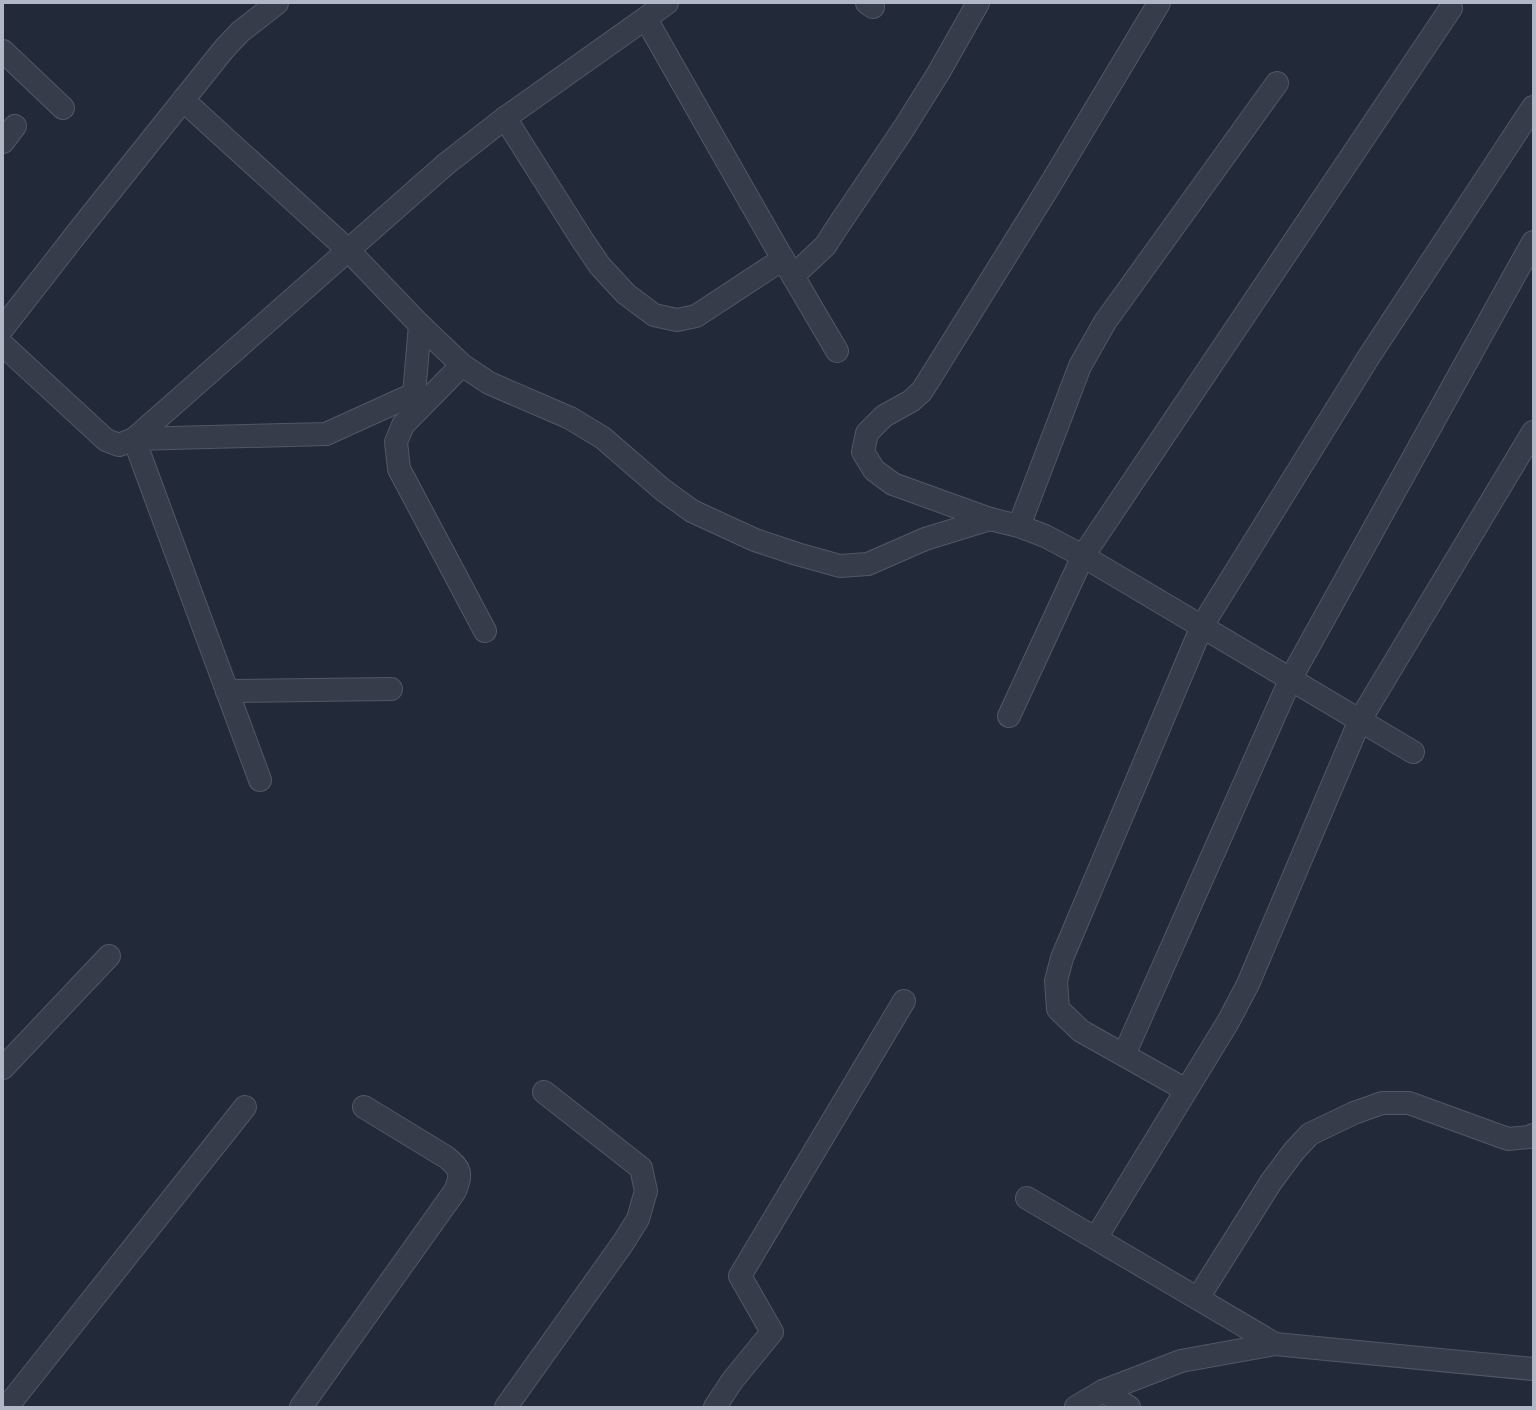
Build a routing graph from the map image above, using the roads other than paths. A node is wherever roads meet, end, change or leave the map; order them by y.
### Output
1 (277, 3) edge
2 (667, 3) edge
3 (978, 3) edge
4 (1160, 3) edge
5 (1451, 8) dead end
6 (646, 19) junction
7 (3, 50) edge
8 (1277, 83) dead end
9 (183, 100) junction
10 (1533, 107) edge
11 (63, 108) dead end
12 (505, 118) junction
13 (1533, 242) edge
14 (349, 251) junction
15 (788, 267) junction
16 (420, 325) junction
17 (3, 328) edge
18 (3, 345) edge
19 (838, 351) dead end
20 (462, 365) junction
21 (1533, 432) edge
22 (134, 439) junction
23 (990, 519) junction
24 (1019, 526) junction
25 (1083, 556) junction
26 (1202, 626) junction
27 (485, 631) dead end
28 (1290, 678) junction
29 (391, 689) dead end
30 (226, 690) junction
31 (1009, 716) dead end
32 (1360, 720) junction
33 (1412, 752) dead end
34 (260, 780) dead end
35 (109, 956) dead end
36 (904, 1001) dead end
37 (1124, 1055) junction
38 (3, 1068) edge
39 (1186, 1090) junction
40 (544, 1092) dead end
41 (245, 1107) dead end
42 (364, 1107) dead end
43 (1533, 1135) edge
44 (1027, 1198) dead end
45 (1096, 1238) junction
46 (1198, 1298) junction
47 (1276, 1344) junction
48 (1533, 1369) edge
49 (1103, 1391) junction
50 (3, 1403) edge
51 (7, 1407) edge
52 (302, 1407) edge
53 (506, 1407) edge
54 (715, 1407) edge
55 (1076, 1407) edge
56 (1129, 1407) edge

1 - 9 street
2 - 6 street
3 - 15 street
4 - 23 street
5 - 25 street
6 - 12 street
6 - 15 street
7 - 11 street
8 - 24 street
9 - 14 street
9 - 17 street
10 - 26 street
12 - 14 street
12 - 15 street
13 - 28 street
14 - 16 street
14 - 22 street
15 - 19 street
16 - 20 street
16 - 22 street
18 - 22 street
20 - 23 street
20 - 27 street
21 - 32 street
22 - 30 street
23 - 24 street
24 - 25 street
25 - 26 street
25 - 31 street
26 - 28 street
26 - 37 street
28 - 32 street
28 - 37 street
29 - 30 street
30 - 34 street
32 - 33 street
32 - 39 street
35 - 38 street
36 - 54 street
37 - 39 street
39 - 45 street
40 - 53 street
41 - 51 street
42 - 52 street
43 - 46 street
44 - 45 street
45 - 46 street
46 - 47 street
47 - 48 street
47 - 49 street
49 - 55 street
49 - 56 street
50 - 51 street

